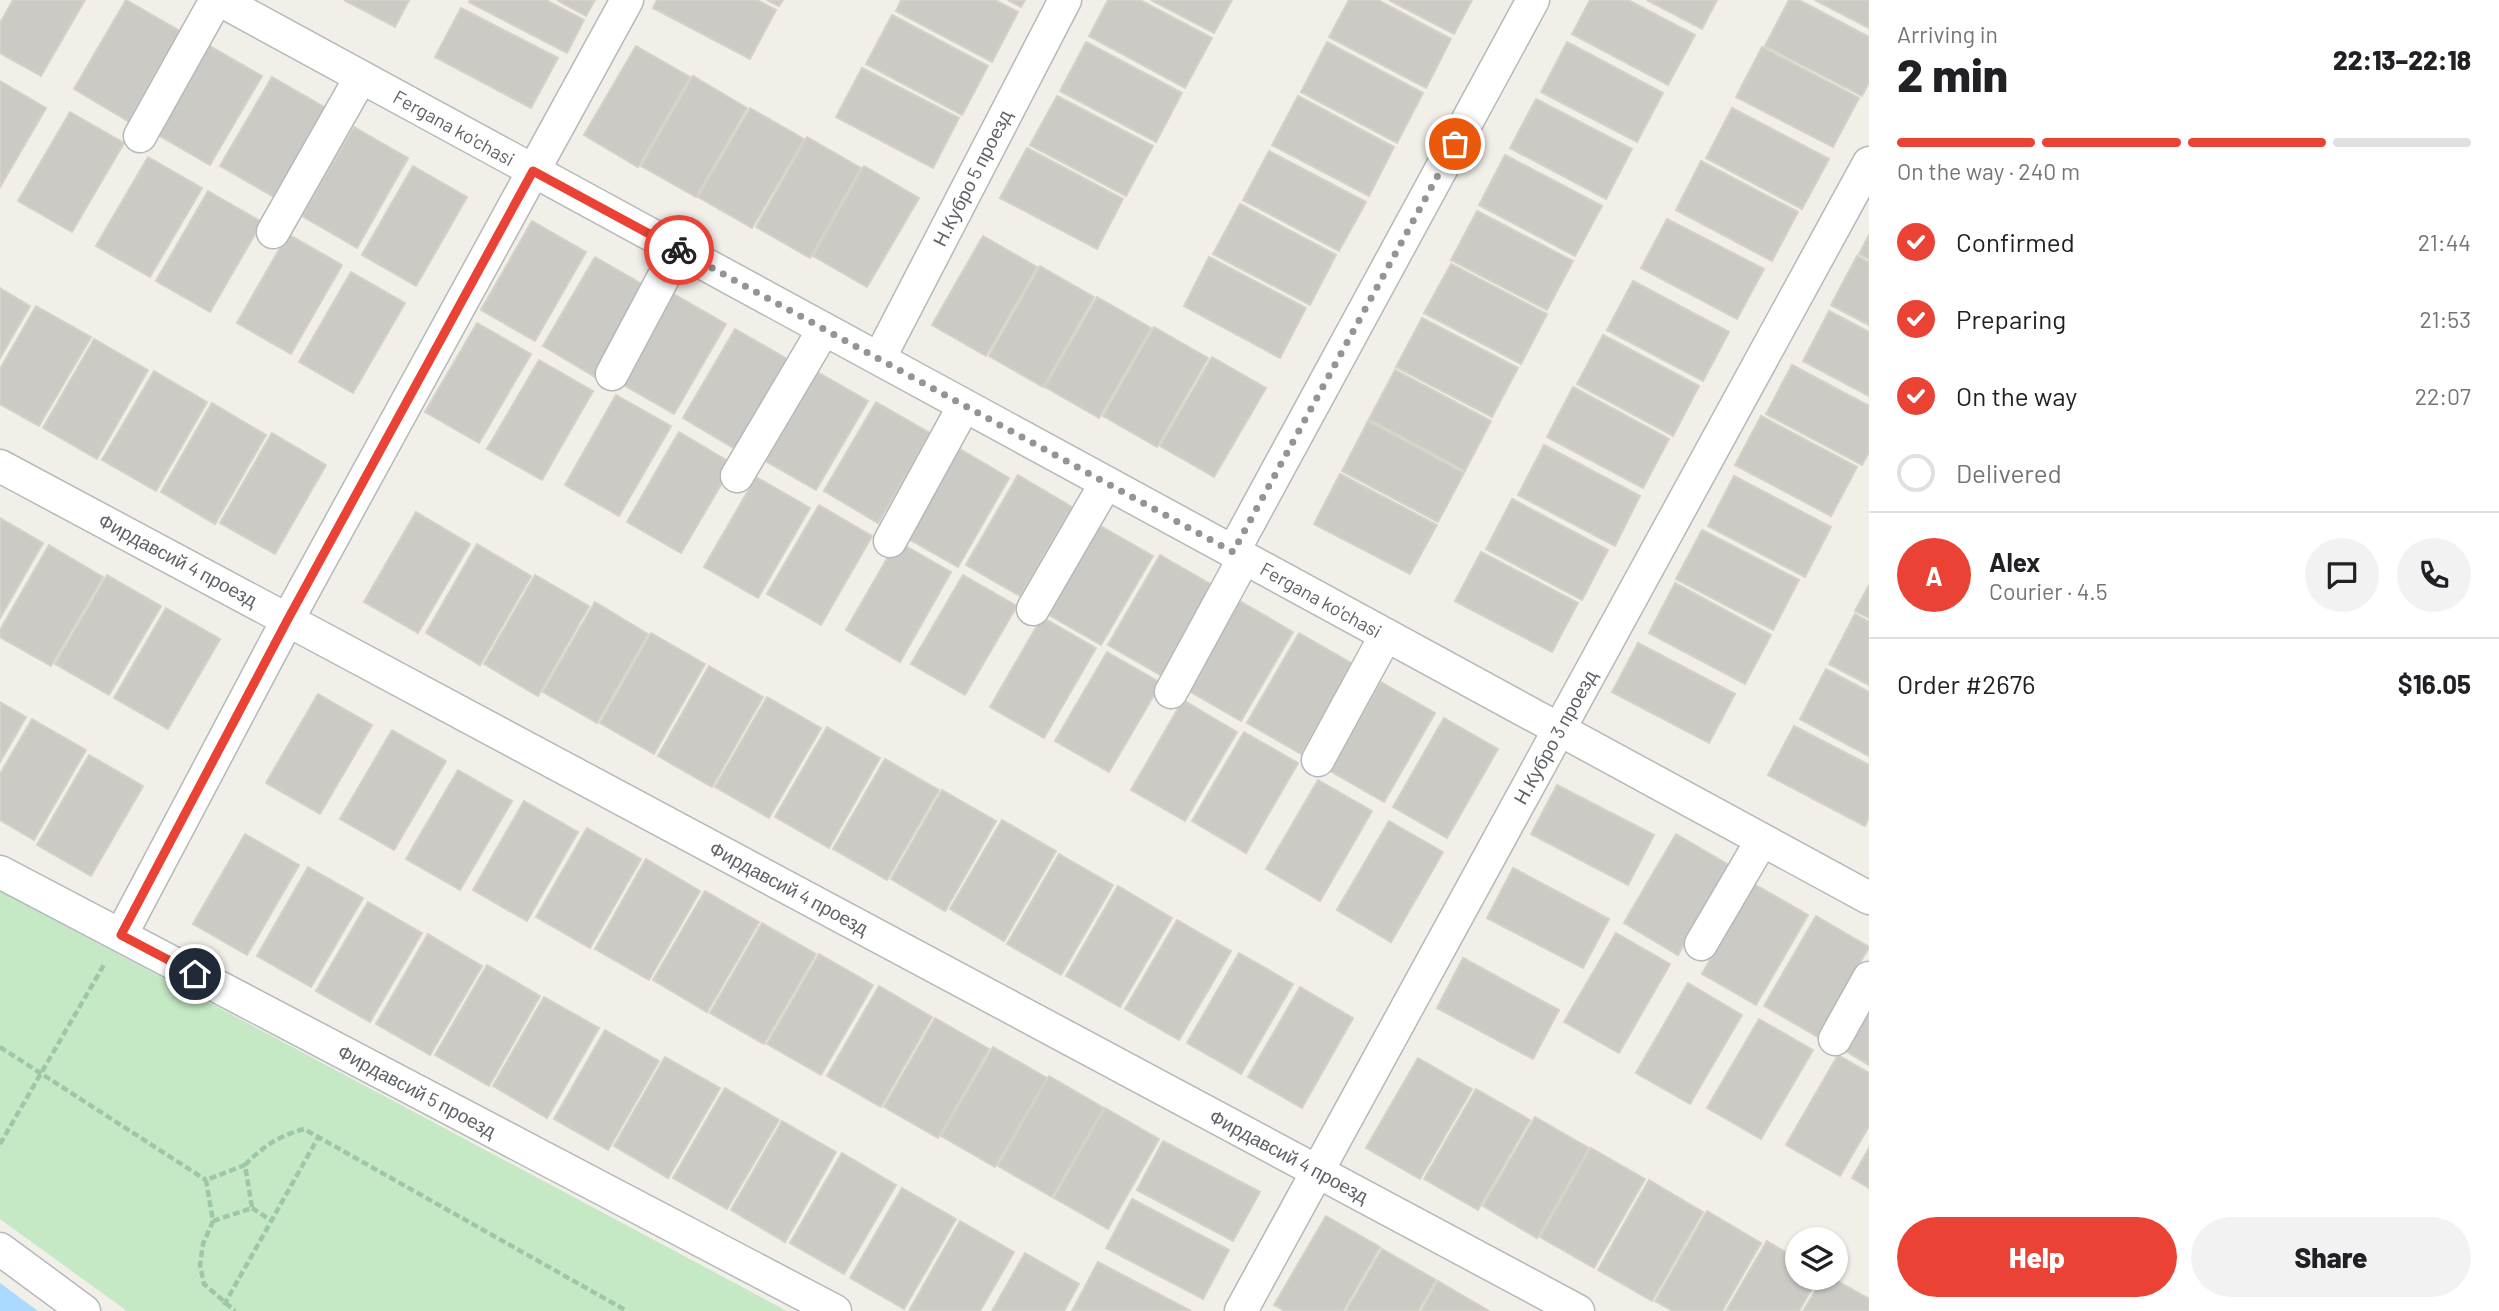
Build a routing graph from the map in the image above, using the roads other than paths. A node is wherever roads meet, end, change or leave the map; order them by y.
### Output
1 (628, 0) edge
2 (1065, 0) edge
3 (1534, 0) edge
4 (229, 2) edge
5 (361, 77) junction
6 (140, 136) dead end
7 (1869, 163) edge
8 (533, 171) junction
9 (273, 232) dead end
10 (678, 250) junction
11 (824, 329) junction
12 (880, 357) junction
13 (612, 374) dead end
14 (964, 406) junction
15 (0, 466) edge
16 (737, 476) dead end
17 (1106, 483) junction
18 (890, 541) dead end
19 (1238, 555) junction
20 (1033, 610) dead end
21 (288, 619) junction
22 (1386, 635) junction
23 (1171, 692) dead end
24 (1559, 729) junction
25 (1318, 760) dead end
26 (1762, 840) junction
27 (0, 872) edge
28 (1869, 898) edge
29 (121, 935) junction
30 (1701, 944) dead end
31 (1869, 978) edge
32 (1835, 1039) dead end
33 (1315, 1171) junction
34 (0, 1249) edge
35 (84, 1311) edge
36 (835, 1311) edge
37 (1241, 1311) edge
38 (1578, 1311) edge

1 - 8 street
2 - 12 street, Н.Кубро 5 проезд
3 - 19 street
4 - 5 street, Fergana ko'chasi
4 - 6 street
5 - 8 street, Fergana ko'chasi
5 - 9 street
7 - 24 street, Н.Кубро 3 проезд
8 - 10 street, Fergana ko'chasi
8 - 21 street
10 - 11 street, Fergana ko'chasi
10 - 13 street
11 - 12 street, Fergana ko'chasi
11 - 16 street
12 - 14 street, Fergana ko'chasi
14 - 17 street, Fergana ko'chasi
14 - 18 street
15 - 21 street, Фирдавсий 4 проезд
17 - 19 street, Fergana ko'chasi
17 - 20 street
19 - 22 street, Fergana ko'chasi
19 - 23 street
21 - 29 street
21 - 33 street, Фирдавсий 4 проезд
22 - 24 street, Fergana ko'chasi
22 - 25 street
24 - 26 street, Fergana ko'chasi
24 - 33 street, Н.Кубро 3 проезд
26 - 28 street, Fergana ko'chasi
26 - 30 street
27 - 29 street, Фирдавсий 5 проезд
29 - 36 street, Фирдавсий 5 проезд
31 - 32 street
33 - 37 street, Н.Кубро 3 проезд
33 - 38 street, Фирдавсий 4 проезд
34 - 35 street

